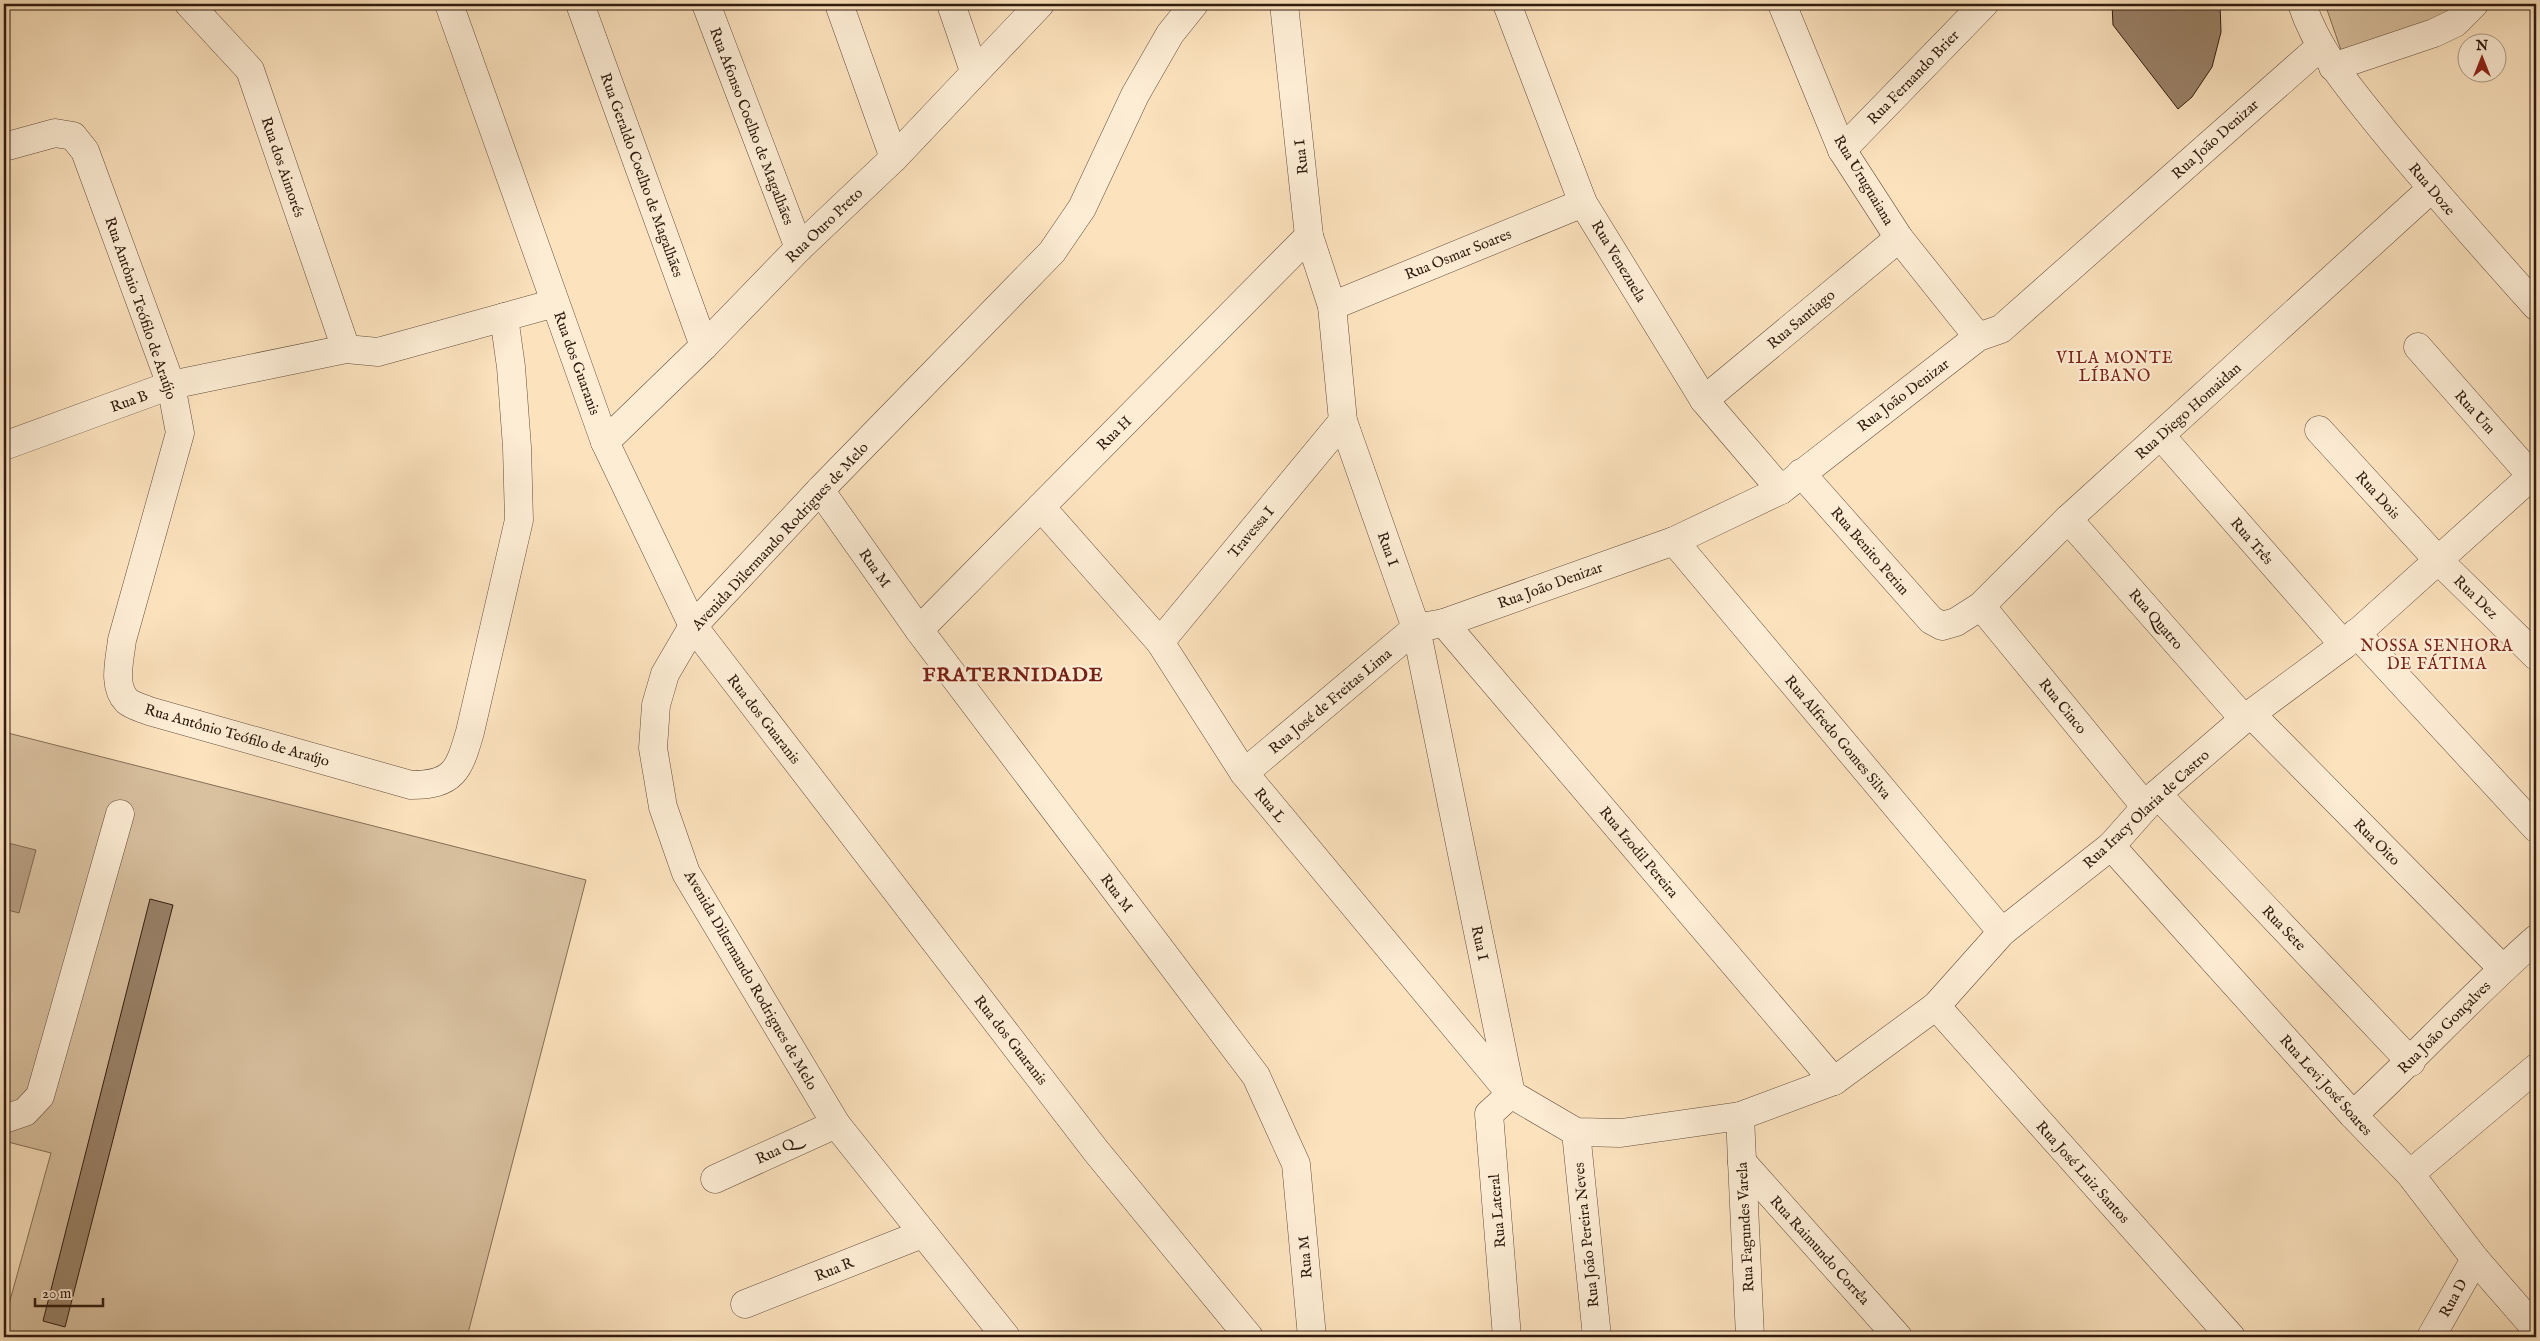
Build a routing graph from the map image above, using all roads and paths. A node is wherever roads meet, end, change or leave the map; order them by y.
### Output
1 (189, 4) edge
2 (449, 4) edge
3 (580, 4) edge
4 (706, 4) edge
5 (838, 4) edge
6 (951, 4) edge
7 (1040, 4) edge
8 (1194, 4) edge
9 (1284, 4) edge
10 (1507, 4) edge
11 (1782, 4) edge
12 (1984, 4) edge
13 (2302, 4) edge
14 (2474, 4) edge
15 (2327, 57) junction
16 (974, 71) junction
17 (4, 147) edge
18 (1842, 150) junction
19 (894, 158) junction
20 (2431, 189) junction
21 (1583, 203) junction
22 (1309, 236) junction
23 (1899, 238) junction
24 (799, 248) junction
25 (4, 259) edge
26 (4, 273) edge
27 (555, 303) junction
28 (1332, 306) junction
29 (2536, 306) edge
30 (504, 317) junction
31 (1978, 337) junction
32 (704, 346) junction
33 (2418, 347) dead end
34 (346, 349) junction
35 (171, 385) junction
36 (1704, 400) junction
37 (1343, 421) junction
38 (2319, 430) dead end
39 (2161, 436) junction
40 (605, 442) junction
41 (4, 446) edge
42 (2535, 476) edge
43 (1791, 482) junction
44 (820, 490) junction
45 (1041, 507) junction
46 (2068, 519) junction
47 (1674, 541) junction
48 (2437, 560) junction
49 (1981, 606) junction
50 (1444, 623) junction
51 (694, 626) junction
52 (1942, 626) joint
53 (1416, 628) junction
54 (918, 630) junction
55 (2350, 639) junction
56 (1160, 642) junction
57 (2536, 656) edge
58 (2248, 717) junction
59 (1244, 773) junction
60 (2151, 800) junction
61 (120, 814) dead end
62 (2536, 828) edge
63 (2111, 846) junction
64 (2002, 932) junction
65 (2536, 939) edge
66 (2503, 968) junction
67 (1936, 1006) junction
68 (2411, 1062) junction
69 (2536, 1068) edge
70 (1834, 1081) junction
71 (1511, 1094) junction
72 (2352, 1115) junction
73 (1740, 1116) junction
74 (4, 1119) edge
75 (836, 1124) junction
76 (1576, 1132) junction
77 (1742, 1162) junction
78 (2410, 1174) junction
79 (715, 1179) dead end
80 (922, 1234) junction
81 (2475, 1259) junction
82 (745, 1304) dead end
83 (2533, 1317) edge
84 (1006, 1337) edge
85 (1248, 1337) edge
86 (1312, 1337) edge
87 (1508, 1337) edge
88 (1597, 1337) edge
89 (1750, 1337) edge
90 (1898, 1337) edge
91 (2231, 1337) edge
92 (2431, 1337) edge

1 - 34 street, Rua dos Aimorés
2 - 27 street, Rua dos Guaranis
3 - 32 street, Rua Geraldo Coelho de Magalhães
4 - 24 street, Rua Afonso Coelho de Magalhães
5 - 19 street
6 - 16 street
7 - 16 street, Rua Ouro Preto
8 - 44 street, Avenida Dilermando Rodrigues de Melo
9 - 22 street, Rua I
10 - 21 street, Rua Venezuela
11 - 18 street, Rua Uruguaiana
12 - 18 street, Rua Fernando Brier
13 - 15 street, Rua Doze
14 - 15 street
15 - 20 street, Rua Doze
15 - 31 street, Rua João Denizar
16 - 19 street, Rua Ouro Preto
17 - 35 street, Rua Antônio Teófilo de Araújo
18 - 23 street, Rua Uruguaiana
19 - 24 street, Rua Ouro Preto
20 - 29 street, Rua Doze
20 - 39 street, Rua Diego Homaidan
21 - 28 street, Rua Osmar Soares
21 - 36 street, Rua Venezuela
22 - 28 street, Rua I
22 - 45 street, Rua H
23 - 31 street, Rua Uruguaiana
23 - 36 street, Rua Santiago
24 - 32 street, Rua Ouro Preto
25 - 26 path
27 - 30 street, Rua B
27 - 40 street, Rua dos Guaranis
28 - 37 street, Rua I
30 - 34 street, Rua B
30 - 35 street, Rua Antônio Teófilo de Araújo
31 - 43 street, Rua João Denizar
32 - 40 street, Rua Ouro Preto
33 - 42 street, Rua Um
34 - 35 street, Rua B
35 - 41 street, Rua B
36 - 43 street, Rua Venezuela
37 - 53 street, Rua I
37 - 56 street, Travessa I
38 - 48 street, Rua Dois
39 - 46 street, Rua Diego Homaidan
39 - 55 street, Rua Três
40 - 51 street, Rua dos Guaranis
42 - 48 street, Rua Iracy Olaria de Castro
43 - 47 street, Rua João Denizar
43 - 52 street, Rua Benito Perim
44 - 51 street, Avenida Dilermando Rodrigues de Melo
44 - 54 street, Rua M
45 - 54 street, Rua H
45 - 56 street, Rua L
46 - 49 street, Rua Diego Homaidan
46 - 58 street, Rua Quatro
47 - 50 street, Rua João Denizar
47 - 64 street, Rua Alfredo Gomes Silva
48 - 55 street, Rua Iracy Olaria de Castro
48 - 57 street, Rua Dez
49 - 52 street, Rua Diego Homaidan
49 - 60 street, Rua Cinco
50 - 53 street, Rua João Denizar
50 - 70 street, Rua Izodil Pereira
51 - 75 street, Avenida Dilermando Rodrigues de Melo
51 - 85 street, Rua dos Guaranis
53 - 59 street, Rua José de Freitas Lima
53 - 71 street, Rua I
54 - 86 street, Rua M
55 - 58 street, Rua Iracy Olaria de Castro
55 - 62 street, Rua Três
56 - 59 street, Rua L
58 - 60 street, Rua Iracy Olaria de Castro
58 - 66 street, Rua Oito
59 - 71 street, Rua L
60 - 63 street, Rua Iracy Olaria de Castro
60 - 68 street, Rua Sete
61 - 74 street
63 - 64 street, Rua Iracy Olaria de Castro
63 - 72 street, Rua Levi José Soares
64 - 67 street, Rua Iracy Olaria de Castro
65 - 66 street, Rua João Gonçalves
66 - 68 street, Rua João Gonçalves
67 - 70 street, Rua Iracy Olaria de Castro
67 - 91 street, Rua José Luiz Santos
68 - 72 street, Rua João Gonçalves
69 - 78 street
70 - 73 street, Rua Iracy Olaria de Castro
71 - 76 street
71 - 87 street, Rua Lateral
72 - 78 street, Rua Levi José Soares
73 - 76 street, Rua Iracy Olaria de Castro
73 - 77 street, Rua Fagundes Varela
75 - 79 street, Rua Q
75 - 80 street, Avenida Dilermando Rodrigues de Melo
76 - 88 street, Rua João Pereira Neves
77 - 89 street, Rua Fagundes Varela
77 - 90 street, Rua Raimundo Corrêa
78 - 81 street, Rua Levi José Soares
80 - 82 street, Rua R
80 - 84 street, Avenida Dilermando Rodrigues de Melo
81 - 83 street, Rua Levi José Soares
81 - 92 street, Rua D

